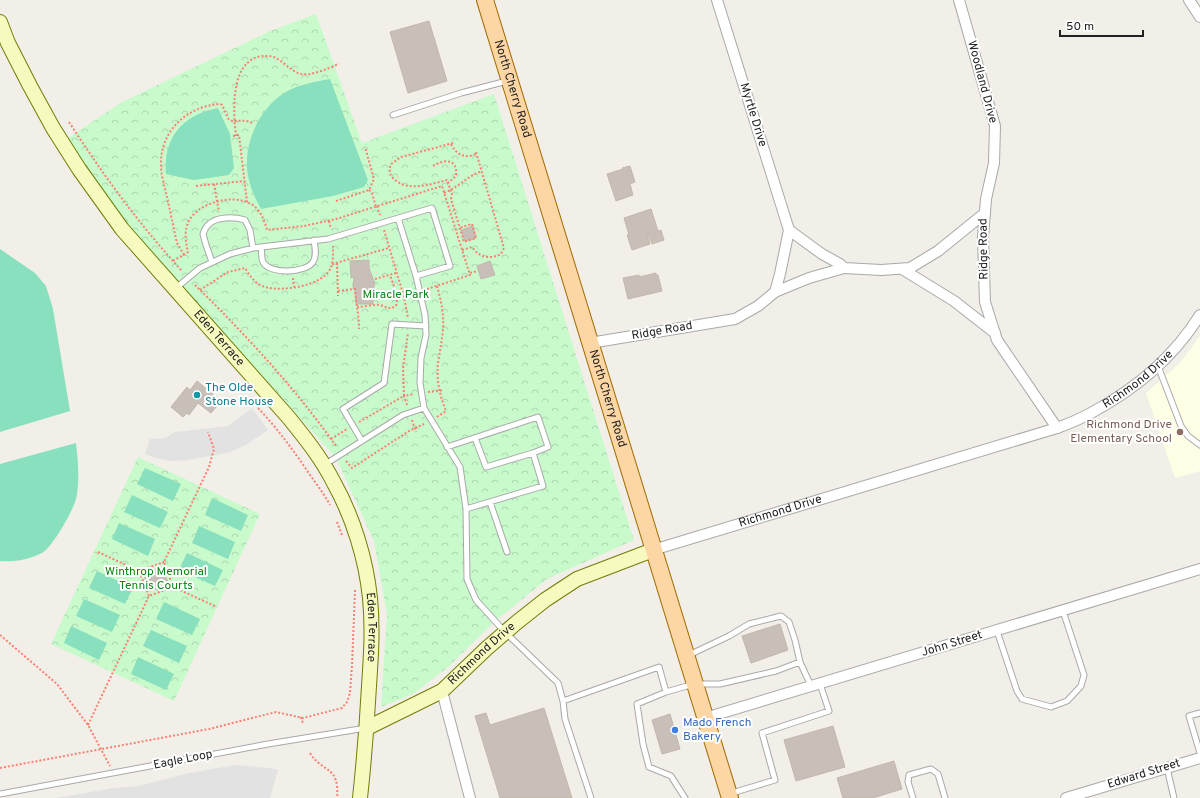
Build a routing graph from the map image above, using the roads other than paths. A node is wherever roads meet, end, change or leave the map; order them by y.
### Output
1 (485, 0) edge
2 (717, 0) edge
3 (959, 0) edge
4 (1189, 0) edge
5 (1200, 17) edge
6 (0, 22) edge
7 (510, 80) junction
8 (393, 115) dead end
9 (985, 213) junction
10 (398, 218) junction
11 (789, 230) junction
12 (314, 240) junction
13 (262, 247) junction
14 (253, 248) junction
15 (212, 262) junction
16 (844, 268) junction
17 (902, 268) junction
18 (416, 276) junction
19 (175, 289) junction
20 (775, 292) junction
21 (1200, 315) edge
22 (426, 326) junction
23 (995, 333) junction
24 (590, 343) junction
25 (1158, 366) junction
26 (424, 408) junction
27 (1057, 428) junction
28 (475, 438) junction
29 (362, 441) junction
30 (1200, 445) edge
31 (447, 447) junction
32 (533, 452) junction
33 (324, 465) junction
34 (490, 502) junction
35 (466, 509) junction
36 (653, 550) junction
37 (507, 552) dead end
38 (1200, 570) edge
39 (1062, 611) junction
40 (997, 630) junction
41 (506, 632) junction
42 (686, 656) junction
43 (800, 662) junction
44 (694, 684) junction
45 (816, 685) junction
46 (442, 691) junction
47 (666, 692) junction
48 (563, 700) junction
49 (1200, 713) edge
50 (705, 718) junction
51 (367, 728) junction
52 (1200, 753) edge
53 (1200, 758) edge
54 (1167, 768) junction
55 (0, 794) edge
56 (729, 796) edge
57 (360, 798) edge
58 (470, 798) edge
59 (591, 798) edge
60 (685, 798) edge
61 (913, 798) edge
62 (945, 798) edge
63 (1066, 798) edge
64 (1174, 798) edge

1 - 7 main road, North Cherry Road
2 - 11 street, Myrtle Drive
3 - 9 street, Woodland Drive
4 - 5 street
6 - 19 street, Eden Terrace
7 - 8 lane
7 - 24 main road, North Cherry Road
9 - 17 street, Ridge Road
9 - 23 street, Ridge Road
10 - 12 lane
10 - 18 lane
10 - 18 lane
11 - 16 street
11 - 20 street
12 - 13 lane
12 - 13 lane
13 - 14 lane
14 - 15 lane
14 - 15 lane
15 - 19 lane
16 - 17 street, Ridge Road
16 - 20 street, Ridge Road
17 - 23 street, Ridge Road
18 - 22 lane
19 - 33 street, Eden Terrace
20 - 24 street, Ridge Road
21 - 25 street, Richmond Drive
22 - 26 lane
22 - 29 lane
23 - 27 street, Ridge Road
24 - 36 main road, North Cherry Road
25 - 27 street, Richmond Drive
25 - 30 lane
26 - 29 lane
26 - 31 lane
27 - 36 street, Richmond Drive
28 - 31 lane
28 - 32 lane
28 - 32 lane
29 - 33 lane
31 - 35 lane
32 - 34 lane
33 - 51 street, Eden Terrace
34 - 35 lane
34 - 37 lane
35 - 41 lane
36 - 41 street, Richmond Drive
36 - 42 main road, North Cherry Road
38 - 39 street, John Street
39 - 40 street, John Street
39 - 40 lane
40 - 45 street, John Street
41 - 46 street, Richmond Drive
41 - 48 lane
42 - 43 lane
42 - 44 main road, North Cherry Road
43 - 44 lane
43 - 45 lane
44 - 47 lane
44 - 50 main road, North Cherry Road
45 - 50 street, John Street
45 - 56 lane
46 - 51 street, Richmond Drive
46 - 58 street
47 - 48 lane
47 - 60 lane
48 - 59 lane
49 - 52 lane
50 - 56 main road, North Cherry Road
51 - 55 lane, Eagle Loop
51 - 57 street, Eden Terrace
53 - 54 street, Edward Street
54 - 63 street, Edward Street
54 - 64 lane
61 - 62 lane

